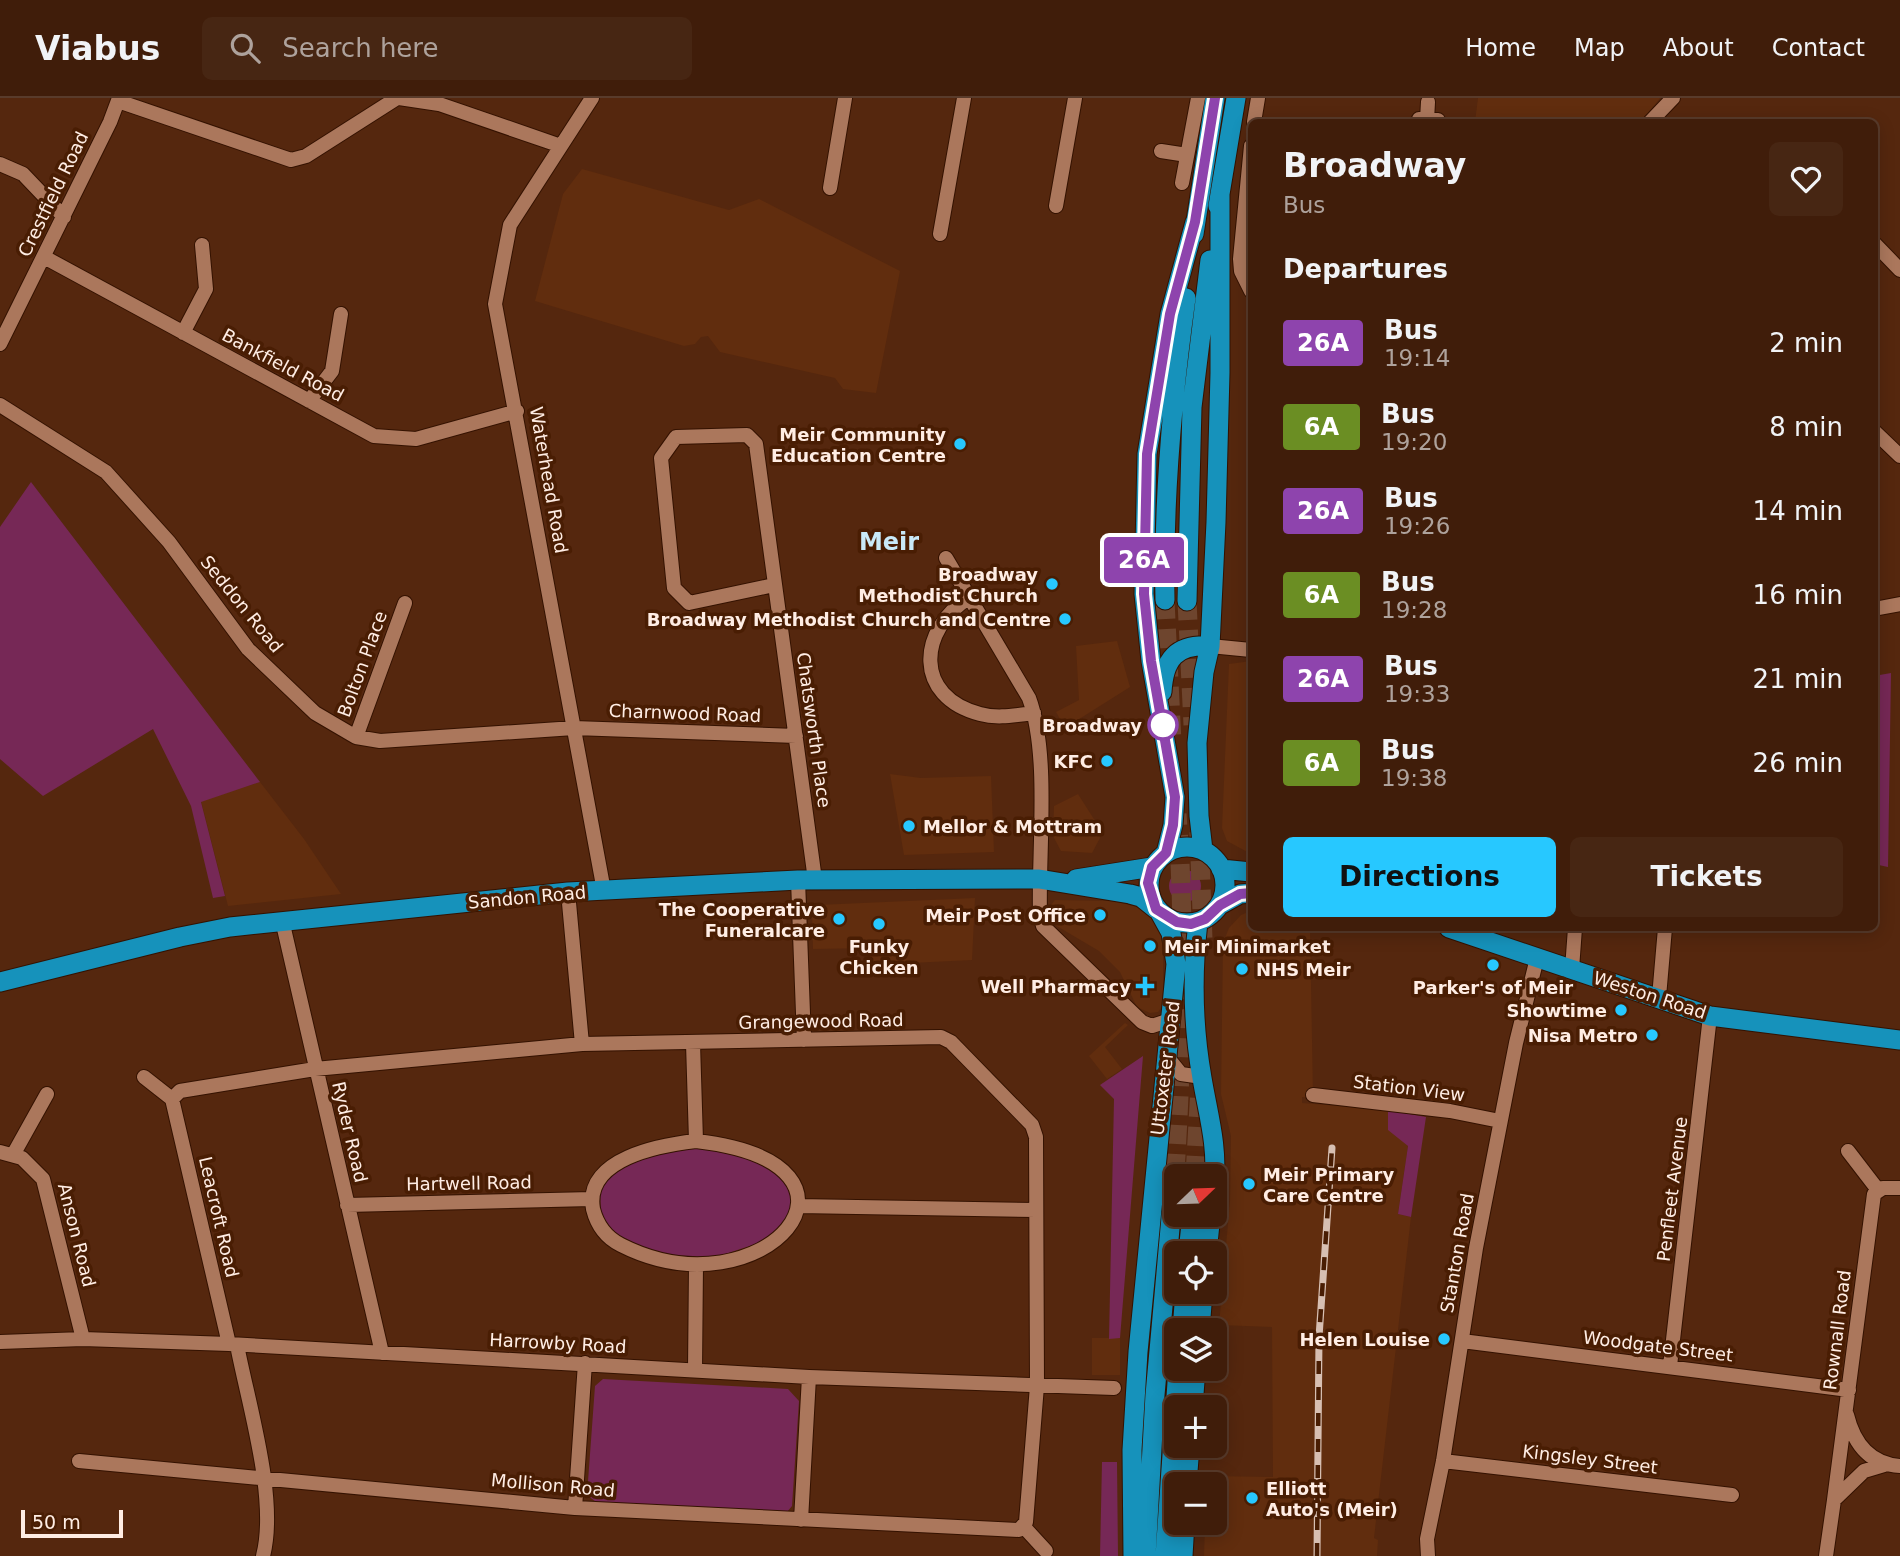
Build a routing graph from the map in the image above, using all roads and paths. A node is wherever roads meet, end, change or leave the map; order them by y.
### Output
1 (398, 98) edge
2 (592, 98) edge
3 (845, 98) edge
4 (964, 98) edge
5 (1075, 98) edge
6 (1198, 98) edge
7 (1215, 98) edge
8 (1236, 98) edge
9 (1258, 98) edge
10 (1674, 98) edge
11 (118, 99) edge
12 (1428, 103) dead end
13 (1254, 119) edge
14 (1428, 119) edge
15 (1653, 119) edge
16 (561, 146) junction
17 (1161, 151) dead end
18 (1187, 155) junction
19 (0, 164) edge
20 (1248, 173) edge
21 (1182, 183) dead end
22 (830, 188) dead end
23 (1220, 194) junction
24 (1056, 206) dead end
25 (64, 217) junction
26 (1195, 222) junction
27 (940, 234) dead end
28 (202, 245) dead end
29 (1878, 247) edge
30 (44, 257) junction
31 (1900, 270) edge
32 (1248, 285) edge
33 (341, 314) dead end
34 (4, 324) edge
35 (183, 333) junction
36 (0, 344) edge
37 (309, 401) junction
38 (0, 405) edge
39 (517, 411) junction
40 (1878, 435) edge
41 (1900, 456) edge
42 (946, 558) dead end
43 (774, 585) junction
44 (970, 597) junction
45 (1165, 600) tunnel mouth
46 (1187, 601) tunnel mouth
47 (405, 603) dead end
48 (1900, 604) edge
49 (1878, 608) edge
50 (1210, 646) junction
51 (1248, 650) edge
52 (1034, 713) junction
53 (1161, 717) junction
54 (574, 728) junction
55 (796, 736) junction
56 (356, 737) junction
57 (1203, 850) junction
58 (1159, 860) junction
59 (1221, 869) junction
60 (1248, 872) edge
61 (1039, 879) junction
62 (806, 880) junction
63 (1061, 880) junction
64 (604, 891) junction
65 (568, 892) junction
66 (1248, 893) edge
67 (1220, 905) junction
68 (1158, 911) junction
69 (282, 920) junction
70 (1198, 922) junction
71 (1575, 931) edge
72 (1665, 931) edge
73 (1480, 933) edge
74 (1537, 958) junction
75 (1572, 969) junction
76 (0, 982) edge
77 (1658, 997) junction
78 (1710, 1016) junction
79 (1173, 1019) junction
80 (1900, 1040) edge
81 (804, 1041) junction
82 (694, 1042) junction
83 (582, 1044) junction
84 (1168, 1058) junction
85 (315, 1069) junction
86 (144, 1077) dead end
87 (1202, 1077) junction
88 (47, 1094) dead end
89 (1313, 1095) dead end
90 (172, 1099) junction
91 (1500, 1121) junction
92 (696, 1141) junction
93 (1848, 1151) dead end
94 (6, 1154) edge
95 (1214, 1164) edge
96 (1900, 1188) edge
97 (1878, 1190) junction
98 (592, 1199) junction
99 (347, 1205) junction
100 (798, 1206) junction
101 (1036, 1210) junction
102 (1170, 1227) edge
103 (696, 1265) junction
104 (83, 1339) junction
105 (1462, 1341) junction
106 (0, 1342) edge
107 (233, 1345) junction
108 (382, 1353) junction
109 (585, 1363) junction
110 (1670, 1366) junction
111 (695, 1370) junction
112 (809, 1377) junction
113 (1177, 1381) edge
114 (1037, 1386) junction
115 (1114, 1388) dead end
116 (1849, 1390) junction
117 (1845, 1411) junction
118 (79, 1461) dead end
119 (1443, 1461) junction
120 (1884, 1465) junction
121 (1900, 1466) edge
122 (263, 1478) junction
123 (1732, 1495) dead end
124 (1834, 1500) junction
125 (575, 1508) junction
126 (801, 1520) junction
127 (1024, 1527) junction
128 (1184, 1535) edge
129 (1046, 1550) dead end
130 (263, 1556) edge
131 (1133, 1556) edge
132 (1146, 1556) edge
133 (1165, 1556) edge
134 (1183, 1556) edge
135 (1427, 1556) edge
136 (1826, 1556) edge

1 - 11 street
1 - 16 street
2 - 16 street, Waterhead Road
3 - 22 street
4 - 27 street
5 - 24 street
6 - 18 street
7 - 26 highway
8 - 23 highway
9 - 13 street
10 - 15 street
11 - 25 street, Crestfield Road
12 - 14 street
16 - 39 street, Waterhead Road
17 - 18 street
18 - 21 street
19 - 25 street
20 - 32 street
23 - 46 highway
23 - 50 highway
25 - 30 street, Crestfield Road
26 - 45 highway
26 - 53 highway
28 - 35 street
29 - 31 street
30 - 34 street, Crestfield Road
30 - 35 street, Bankfield Road
33 - 37 street
34 - 36 street, Crestfield Road
35 - 37 street, Bankfield Road
37 - 39 street, Bankfield Road
38 - 56 street, Seddon Road
39 - 54 street, Waterhead Road
40 - 41 street
42 - 44 street
43 - 43 street, Chatsworth Place
43 - 55 street, Chatsworth Place
44 - 52 street
44 - 52 street
47 - 56 street, Bolton Place
48 - 49 street
50 - 51 street
50 - 53 highway
50 - 57 highway
52 - 61 street
53 - 58 highway, Uttoxeter Road
54 - 55 street, Charnwood Road
54 - 56 street, Seddon Road
54 - 64 street, Waterhead Road
55 - 62 street, Chatsworth Place
57 - 58 highway
57 - 59 highway
58 - 63 highway, Sandon Road
58 - 68 highway, Uttoxeter Road
59 - 60 highway
59 - 67 highway
61 - 62 highway, Sandon Road
61 - 63 highway, Sandon Road
61 - 79 street
62 - 64 highway, Sandon Road
62 - 81 street, Chatsworth Place
63 - 68 highway, Sandon Road
64 - 65 highway, Sandon Road
65 - 69 highway, Sandon Road
65 - 83 street
66 - 67 highway
67 - 70 highway
68 - 70 highway
68 - 79 highway, Uttoxeter Road
69 - 76 highway, Sandon Road
69 - 85 street, Ryder Road
70 - 87 highway, Uttoxeter Road
71 - 75 street
72 - 77 street
73 - 74 highway, Weston Road
74 - 75 highway, Weston Road
74 - 91 street, Stanton Road
75 - 77 highway, Weston Road
77 - 78 highway, Weston Road
78 - 80 highway, Weston Road
78 - 110 street, Penfleet Avenue
79 - 84 highway, Uttoxeter Road
81 - 82 street, Grangewood Road
81 - 101 street, Grangewood Road
82 - 83 street, Grangewood Road
82 - 92 street
83 - 85 street, Grangewood Road
84 - 87 street
84 - 131 highway, Uttoxeter Road
85 - 90 street
85 - 99 street, Ryder Road
86 - 90 street
87 - 95 highway, Uttoxeter Road
88 - 94 street, Anson Road
89 - 91 street, Station View
90 - 107 street, Leacroft Road
91 - 105 street, Stanton Road
92 - 98 street
92 - 100 street
93 - 97 street
94 - 104 street, Anson Road
96 - 97 street
97 - 116 street, Rownall Road
98 - 99 street, Hartwell Road
98 - 103 street
99 - 108 street, Ryder Road
100 - 101 street
100 - 103 street
101 - 114 street, Grangewood Road
102 - 132 highway
103 - 111 street
104 - 106 street, Harrowby Road
104 - 107 street, Harrowby Road
105 - 110 street, Woodgate Street
105 - 119 street, Stanton Road
107 - 108 street, Harrowby Road
107 - 122 street, Leacroft Road
108 - 109 street, Harrowby Road
109 - 111 street, Harrowby Road
109 - 125 street
110 - 116 street, Woodgate Street
111 - 112 street, Harrowby Road
112 - 114 street, Harrowby Road
112 - 126 street
113 - 133 highway
114 - 115 street, Harrowby Road
114 - 127 street
116 - 117 street, Rownall Road
117 - 120 street
117 - 124 street, Rownall Road
118 - 122 street, Mollison Road
119 - 123 street, Kingsley Street
119 - 135 street, Stanton Road
120 - 121 street
120 - 124 street
122 - 125 street, Mollison Road
122 - 130 street, Leacroft Road
124 - 136 street, Rownall Road
125 - 126 street, Mollison Road
126 - 127 street, Mollison Road
127 - 129 street
128 - 134 highway

